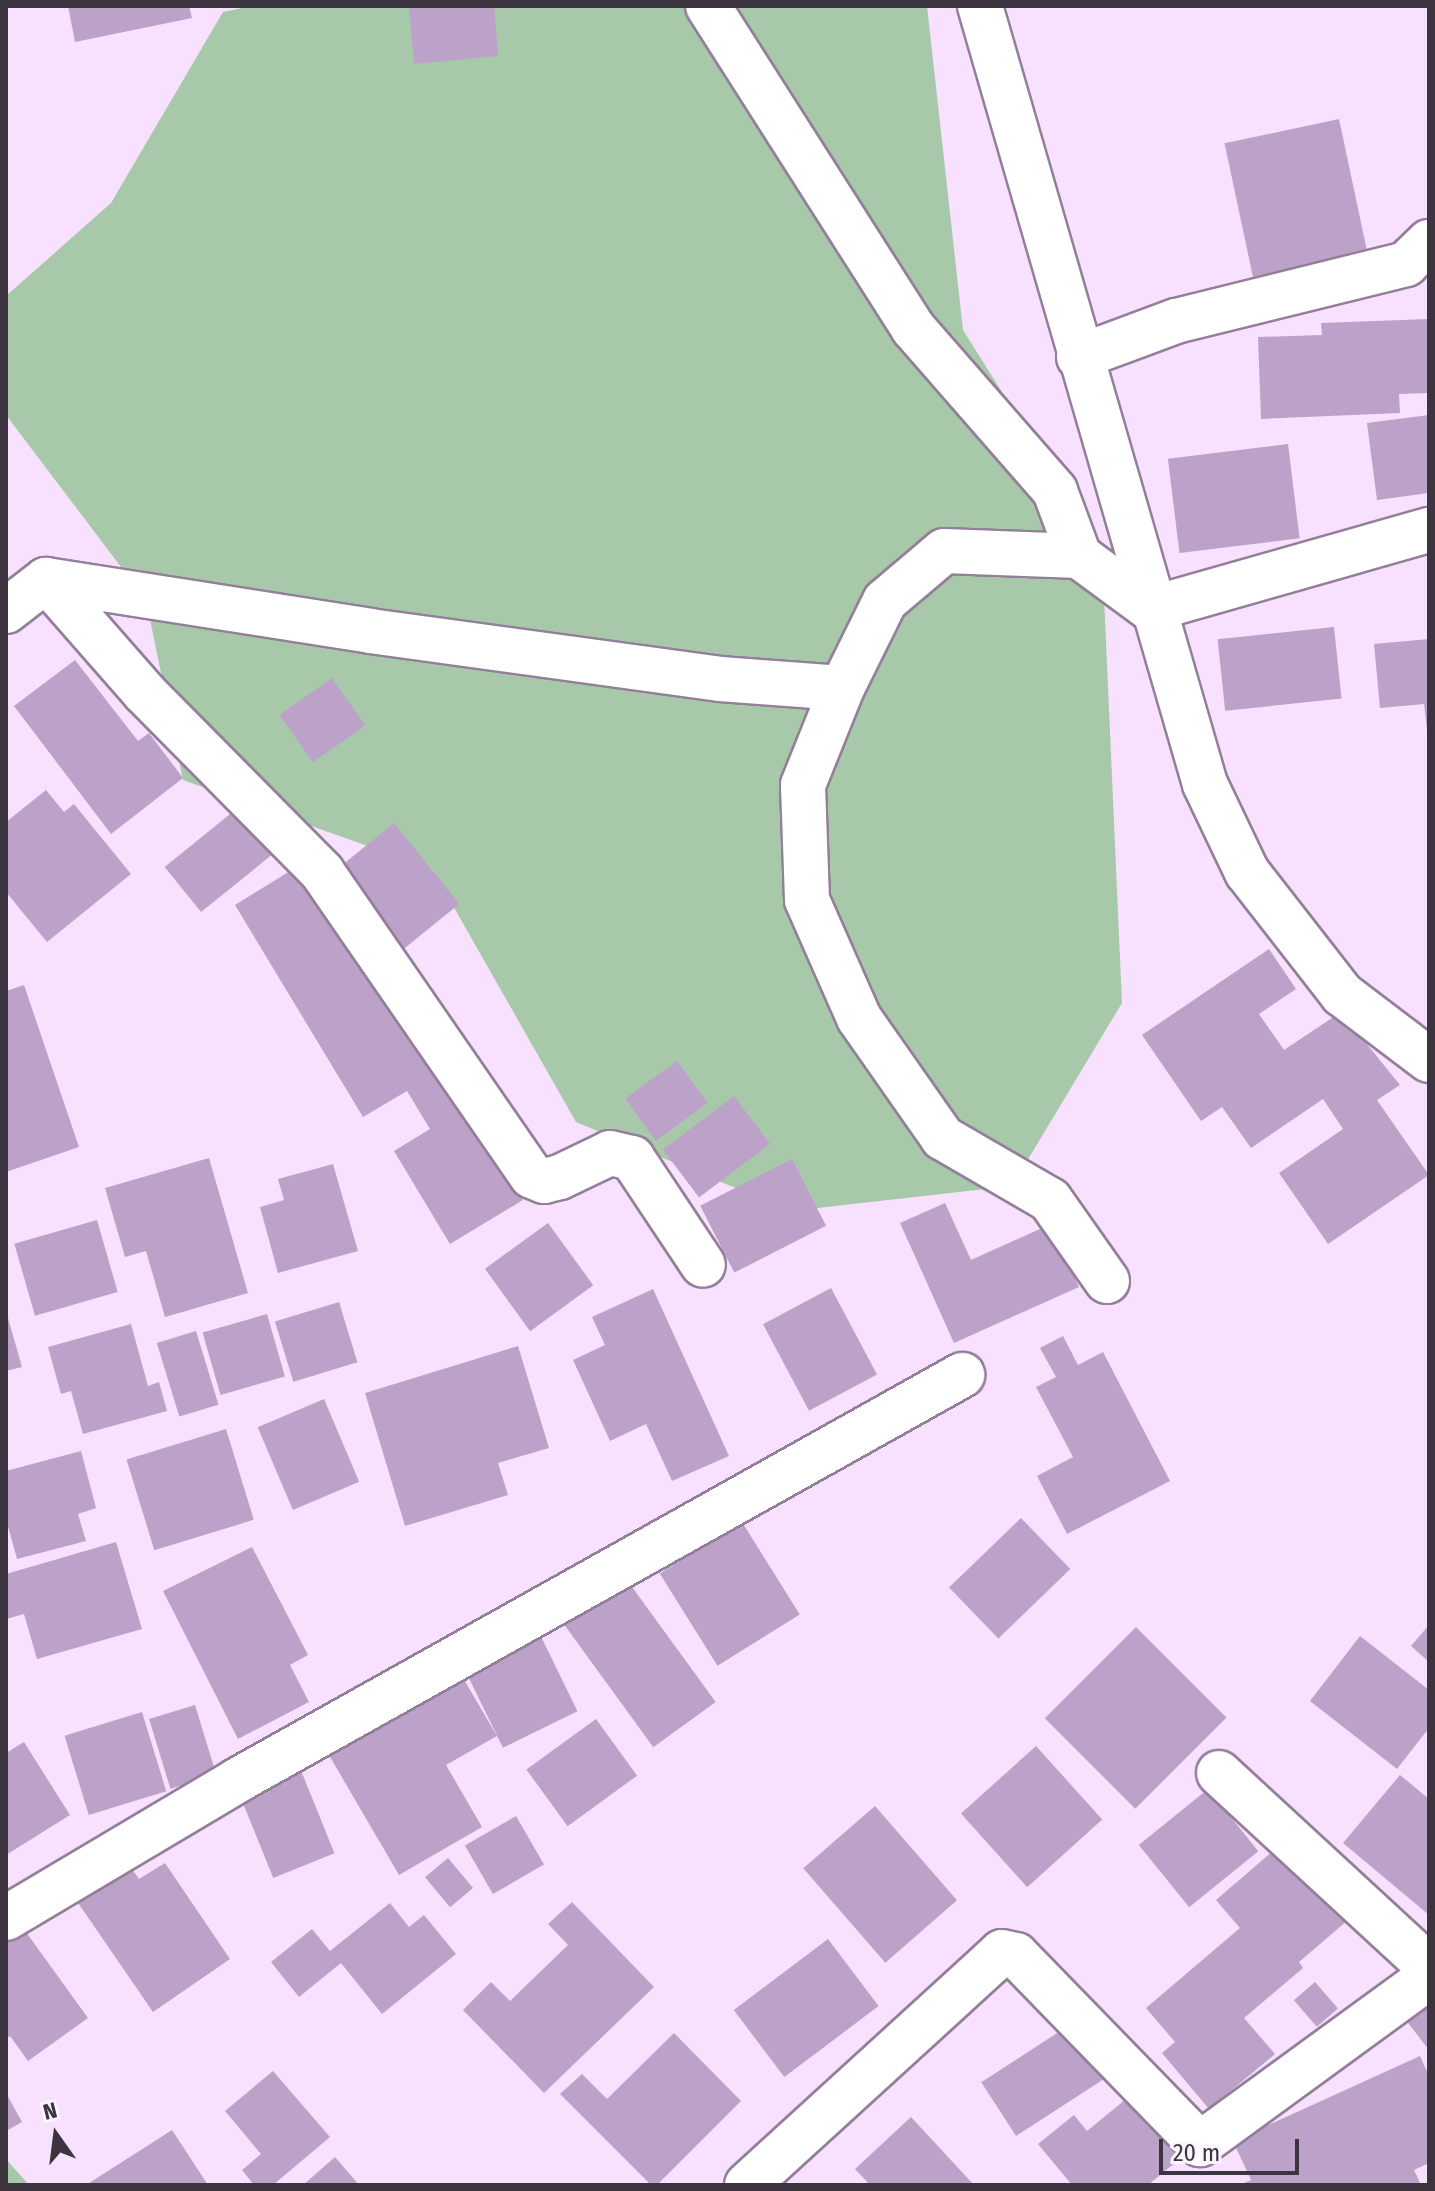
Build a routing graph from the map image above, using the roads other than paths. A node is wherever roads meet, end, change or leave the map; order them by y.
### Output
1 (708, 6) edge
2 (980, 6) edge
3 (1429, 242) edge
4 (1079, 357) junction
5 (1429, 530) edge
6 (1079, 556) junction
7 (46, 580) junction
8 (1151, 609) junction
9 (6, 611) edge
10 (842, 688) junction
11 (1425, 1052) edge
12 (703, 1265) dead end
13 (1107, 1281) dead end
14 (962, 1375) dead end
15 (1219, 1773) dead end
16 (6, 1918) edge
17 (1429, 1967) edge
18 (1429, 1977) edge
19 (747, 2185) edge

1 - 6 street
2 - 4 street
3 - 4 street
4 - 8 street
5 - 8 street
6 - 8 street
6 - 10 street
7 - 9 street
7 - 10 street
7 - 12 street
8 - 11 street
10 - 13 street
14 - 16 street
15 - 17 street
18 - 19 street

